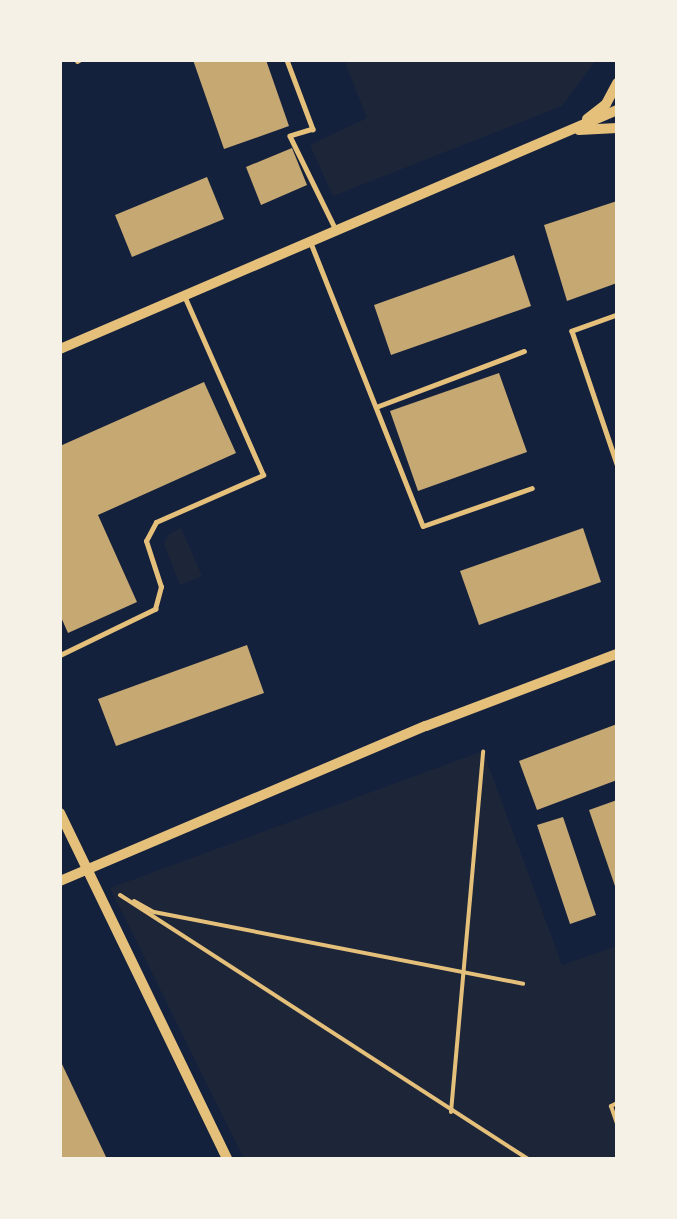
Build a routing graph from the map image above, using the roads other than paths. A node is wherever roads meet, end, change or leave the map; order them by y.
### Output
1 (287, 60) edge
2 (617, 83) edge
3 (617, 110) edge
4 (617, 128) edge
5 (572, 130) junction
6 (336, 230) junction
7 (310, 241) junction
8 (184, 295) junction
9 (617, 315) edge
10 (60, 349) edge
11 (524, 351) dead end
12 (376, 407) junction
13 (617, 464) edge
14 (532, 488) dead end
15 (617, 654) edge
16 (60, 655) edge
17 (60, 813) edge
18 (85, 871) junction
19 (60, 881) edge
20 (227, 1159) edge

1 - 6 lane
2 - 5 street
3 - 5 street
4 - 5 street
5 - 6 street
6 - 7 street
7 - 8 street
7 - 12 lane
8 - 10 street
8 - 16 lane
9 - 13 lane
11 - 12 lane
12 - 14 lane
15 - 18 street
17 - 18 street
18 - 19 street
18 - 20 street

